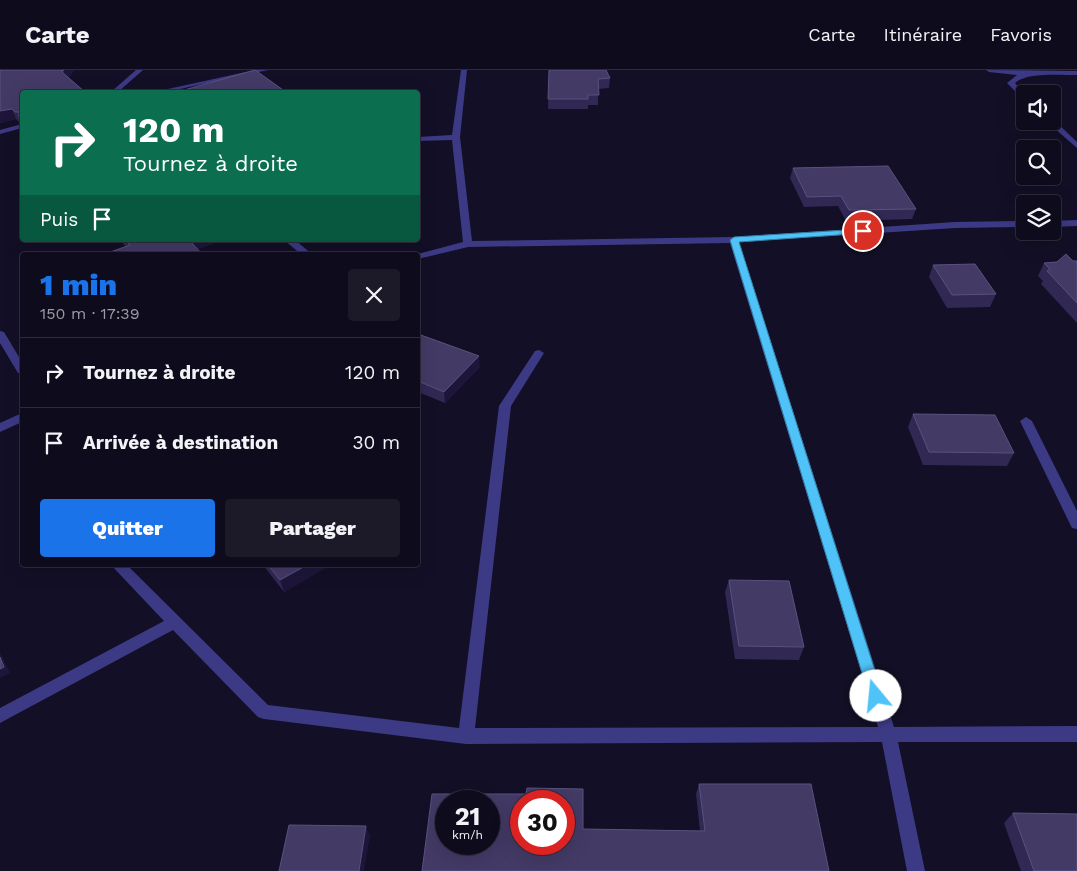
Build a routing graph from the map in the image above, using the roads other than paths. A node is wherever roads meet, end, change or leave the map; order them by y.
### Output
1 (140, 70) edge
2 (265, 70) edge
3 (464, 70) edge
4 (989, 70) edge
5 (1077, 73) edge
6 (1029, 74) junction
7 (1016, 89) edge
8 (116, 90) edge
9 (168, 90) edge
10 (20, 127) edge
11 (1060, 130) edge
12 (0, 132) edge
13 (456, 137) junction
14 (420, 139) edge
15 (1077, 146) edge
16 (1077, 223) edge
17 (1016, 224) edge
18 (1061, 224) edge
19 (734, 240) junction
20 (292, 242) edge
21 (468, 244) junction
22 (304, 252) edge
23 (420, 256) edge
24 (0, 334) edge
25 (539, 353) dead end
26 (20, 367) edge
27 (20, 418) edge
28 (1026, 421) dead end
29 (0, 428) edge
30 (1077, 524) edge
31 (120, 567) edge
32 (174, 622) junction
33 (0, 716) edge
34 (888, 734) junction
35 (1077, 734) edge
36 (466, 736) junction
37 (916, 871) edge

1 - 8 street
2 - 9 street
3 - 13 street
4 - 6 street
5 - 6 street
6 - 7 street
10 - 12 street
11 - 15 street
13 - 14 street
13 - 21 street
16 - 18 street
17 - 19 street
19 - 21 street
19 - 34 street
20 - 22 street
21 - 23 street
24 - 26 street
25 - 36 street
27 - 29 street
28 - 30 street
31 - 32 street
32 - 33 street
32 - 36 street
34 - 35 street
34 - 36 street
34 - 37 street

